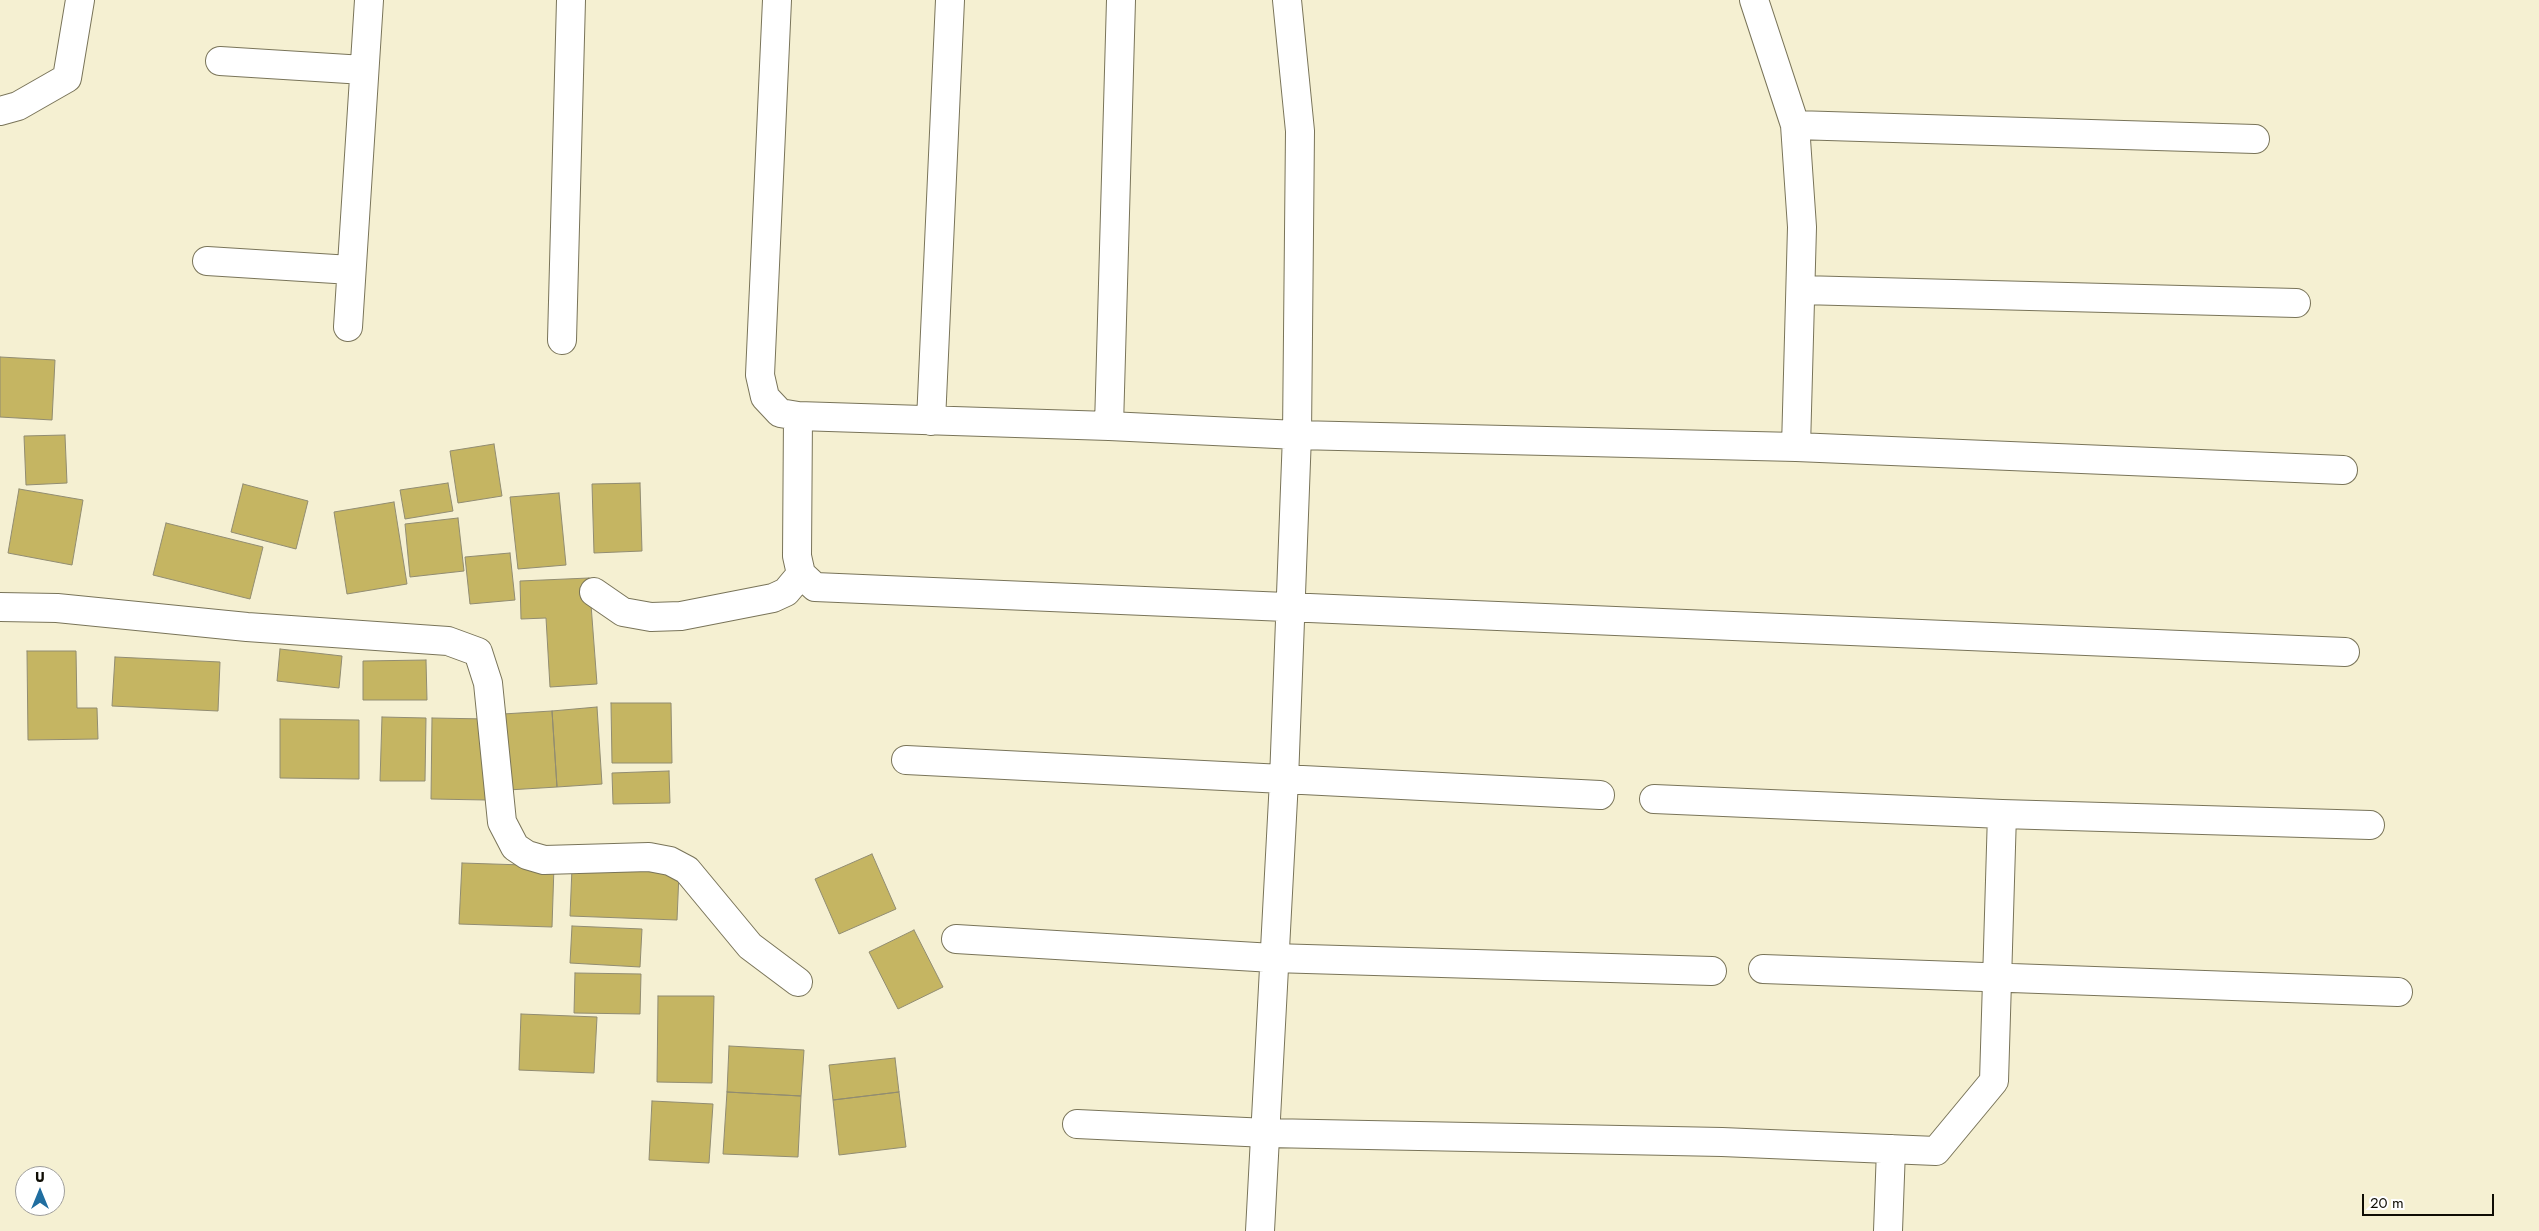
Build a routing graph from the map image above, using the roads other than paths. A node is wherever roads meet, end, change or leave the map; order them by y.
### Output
1 (80, 0) edge
2 (369, 0) edge
3 (572, 0) edge
4 (777, 0) edge
5 (950, 0) edge
6 (1121, 0) edge
7 (1287, 0) edge
8 (1754, 0) edge
9 (220, 61) dead end
10 (364, 70) junction
11 (0, 111) edge
12 (1795, 125) junction
13 (2255, 139) dead end
14 (206, 261) dead end
15 (351, 270) junction
16 (1800, 290) junction
17 (2296, 303) dead end
18 (348, 327) dead end
19 (562, 340) dead end
20 (798, 416) junction
21 (931, 421) junction
22 (1110, 426) junction
23 (1297, 435) junction
24 (1796, 447) junction
25 (2343, 470) dead end
26 (801, 574) junction
27 (594, 592) dead end
28 (1289, 606) junction
29 (0, 607) edge
30 (2345, 652) dead end
31 (906, 760) dead end
32 (1284, 780) junction
33 (1600, 794) dead end
34 (1654, 799) dead end
35 (2002, 814) junction
36 (2370, 825) dead end
37 (956, 939) dead end
38 (1273, 958) junction
39 (1763, 969) dead end
40 (1712, 971) dead end
41 (1997, 978) junction
42 (798, 982) dead end
43 (2398, 992) dead end
44 (1077, 1124) dead end
45 (1266, 1133) junction
46 (1891, 1149) junction
47 (1260, 1231) edge
48 (1888, 1231) edge

1 - 11 street
2 - 10 street
3 - 19 street
4 - 20 street
5 - 21 street
6 - 22 street
7 - 23 street
8 - 12 street
9 - 10 street
10 - 15 street
12 - 13 street
12 - 16 street
14 - 15 street
15 - 18 street
16 - 17 street
16 - 24 street
20 - 21 street
20 - 26 street
21 - 22 street
22 - 23 street
23 - 24 street
23 - 28 street
24 - 25 street
26 - 27 street
26 - 28 street
28 - 30 street
28 - 32 street
29 - 42 street
31 - 32 street
32 - 33 street
32 - 38 street
34 - 35 street
35 - 36 street
35 - 41 street
37 - 38 street
38 - 40 street
38 - 45 street
39 - 41 street
41 - 43 street
41 - 46 street
44 - 45 street
45 - 46 street
45 - 47 street
46 - 48 street

